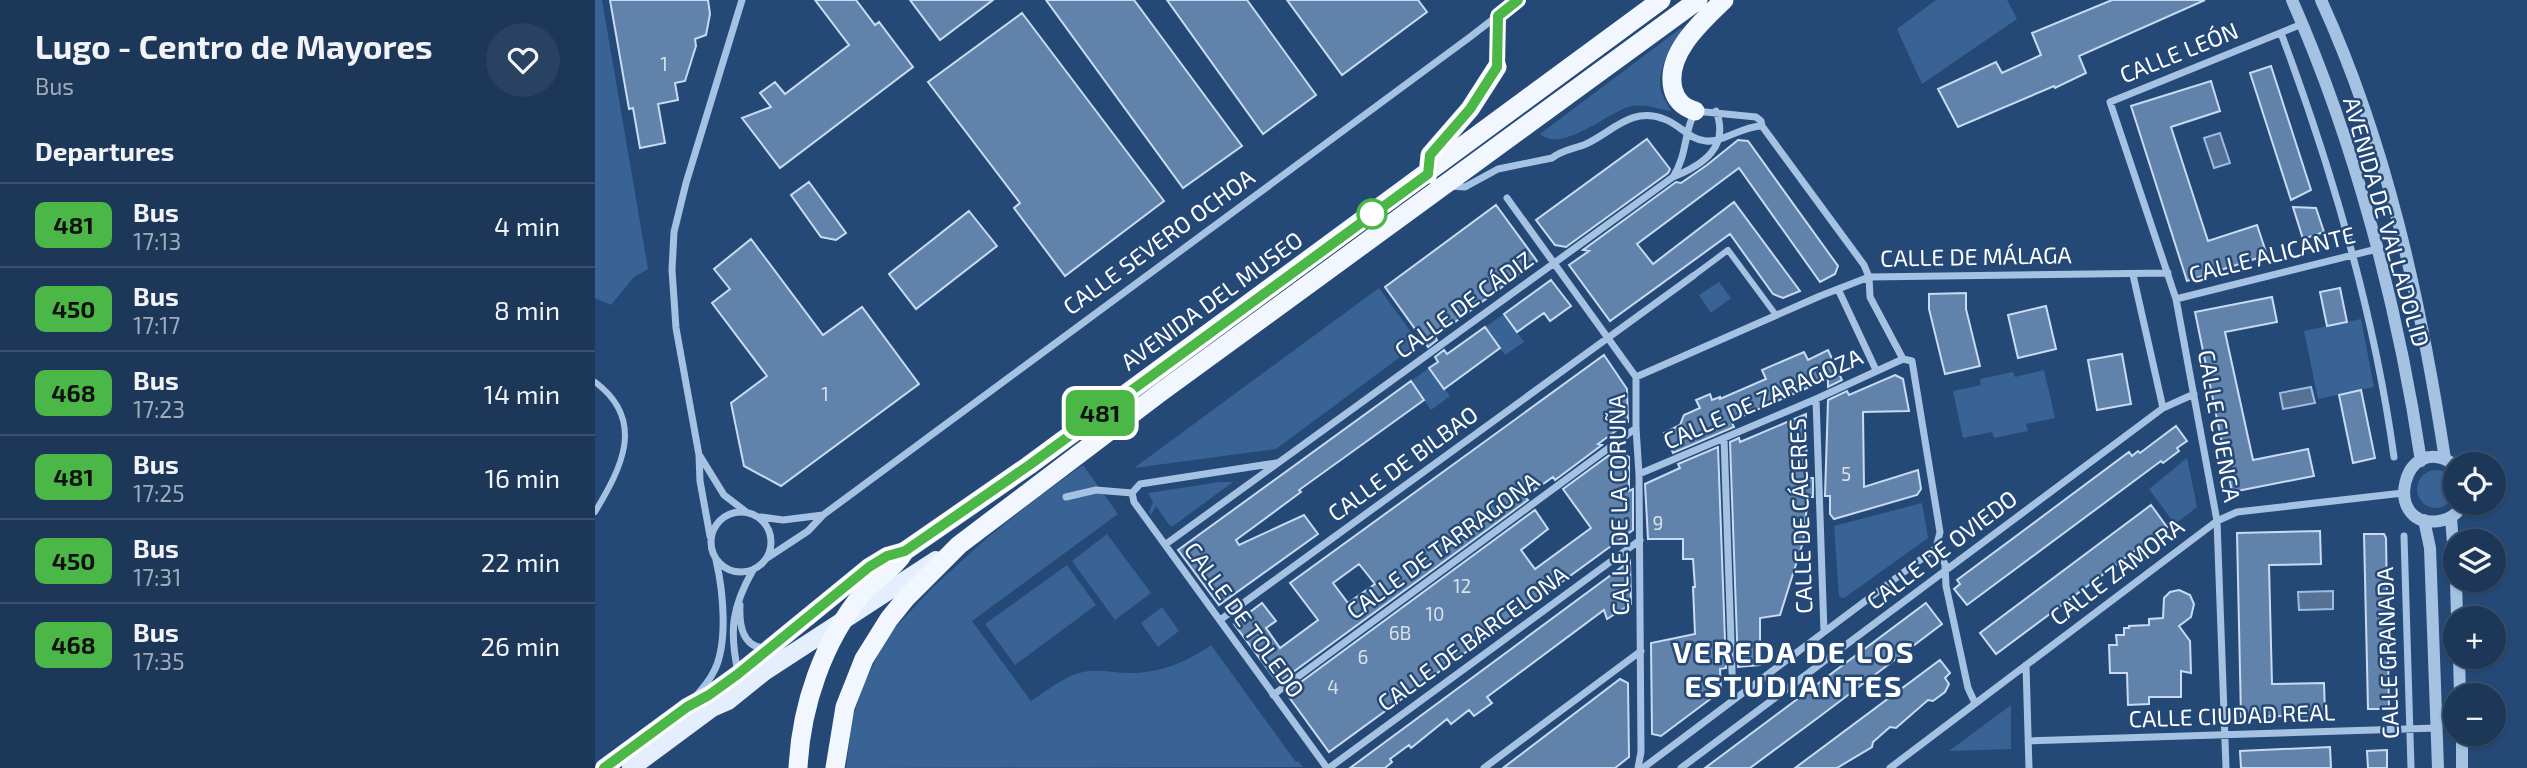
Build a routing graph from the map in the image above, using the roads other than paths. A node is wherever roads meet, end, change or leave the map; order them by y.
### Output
1 (742, 0) edge
2 (1518, 0) edge
3 (1661, 0) edge
4 (1697, 0) edge
5 (1724, 0) edge
6 (2291, 0) edge
7 (2321, 0) edge
8 (1498, 16) junction
9 (2302, 24) junction
10 (2281, 33) junction
11 (1497, 67) joint
12 (2110, 102) joint
13 (1695, 111) junction
14 (1716, 111) junction
15 (1762, 126) junction
16 (1687, 133) junction
17 (1720, 139) junction
18 (1428, 174) junction
19 (1673, 177) junction
20 (1444, 186) junction
21 (1507, 198) dead end
22 (2377, 249) junction
23 (2351, 256) junction
24 (1553, 264) junction
25 (2168, 274) junction
26 (2133, 275) junction
27 (1692, 276) joint
28 (1869, 277) junction
29 (1838, 289) junction
30 (2176, 299) junction
31 (1776, 316) junction
32 (1608, 338) junction
33 (1902, 359) junction
34 (1876, 370) junction
35 (1636, 377) junction
36 (595, 382) edge
37 (2195, 394) junction
38 (1816, 400) junction
39 (2163, 408) junction
40 (1636, 428) junction
41 (1724, 438) junction
42 (2448, 452) edge
43 (699, 455) junction
44 (2394, 457) dead end
45 (2421, 461) junction
46 (2443, 461) edge
47 (1277, 463) junction
48 (1639, 474) junction
49 (1132, 493) junction
50 (2403, 493) junction
51 (1066, 496) dead end
52 (595, 512) edge
53 (746, 512) junction
54 (823, 515) junction
55 (2454, 515) edge
56 (757, 516) junction
57 (2451, 518) junction
58 (2424, 520) junction
59 (2217, 521) junction
60 (2452, 529) edge
61 (711, 536) junction
62 (2404, 537) dead end
63 (1640, 540) junction
64 (1166, 544) junction
65 (959, 545) junction
66 (1936, 548) junction
67 (905, 551) junction
68 (767, 558) junction
69 (716, 559) junction
70 (753, 570) junction
71 (1946, 571) junction
72 (740, 601) junction
73 (1220, 620) junction
74 (844, 622) junction
75 (1824, 632) junction
76 (770, 647) junction
77 (1641, 651) junction
78 (2026, 665) junction
79 (738, 674) junction
80 (1273, 695) junction
81 (1733, 699) junction
82 (1975, 703) junction
83 (687, 707) junction
84 (712, 708) junction
85 (2437, 728) junction
86 (2410, 729) junction
87 (2226, 735) junction
88 (2028, 741) junction
89 (2462, 746) edge
90 (604, 768) edge
91 (631, 768) edge
92 (798, 768) edge
93 (835, 768) edge
94 (1328, 768) edge
95 (1484, 768) edge
96 (1641, 768) edge
97 (1681, 768) edge
98 (1890, 768) edge
99 (2029, 768) edge
100 (2226, 768) edge
101 (2411, 768) edge
102 (2438, 768) edge
103 (2462, 768) edge

1 - 43 street
2 - 8 street, CALLE SEVERO OCHOA
3 - 18 highway, AVENIDA DEL MUSEO
4 - 20 highway, AVENIDA DEL MUSEO
5 - 13 highway
6 - 9 street, AVENIDA DE VALLADOLID
7 - 42 street, AVENIDA DE VALLADOLID
8 - 11 street
8 - 54 street, CALLE SEVERO OCHOA
9 - 10 street, CALLE LEÓN
9 - 22 street, AVENIDA DE VALLADOLID
10 - 12 street, CALLE LEÓN
10 - 23 street
11 - 18 highway
12 - 25 street, CALLE CUENCA
13 - 14 street, CALLE DE MÁLAGA
13 - 16 street
14 - 15 street, CALLE DE MÁLAGA
14 - 17 street
15 - 17 street
15 - 28 street, CALLE DE MÁLAGA
16 - 17 street
16 - 19 street
16 - 20 street
17 - 19 street, CALLE DE CÁDIZ
18 - 67 highway, AVENIDA DEL MUSEO
19 - 24 street, CALLE DE CÁDIZ
20 - 65 highway, AVENIDA DEL MUSEO
21 - 24 street, CALLE DE LA CORUÑA
22 - 23 street, CALLE ALICANTE
22 - 45 street, AVENIDA DE VALLADOLID
23 - 30 street, CALLE ALICANTE
23 - 44 street
24 - 32 street, CALLE DE LA CORUÑA
24 - 47 street, CALLE DE CÁDIZ
25 - 26 street, CALLE DE MÁLAGA
25 - 30 street, CALLE CUENCA
26 - 28 street, CALLE DE MÁLAGA
26 - 39 street
27 - 31 street
27 - 32 street, CALLE DE BILBAO
28 - 29 street
28 - 33 street
29 - 31 street
29 - 34 street
30 - 37 street, CALLE CUENCA
31 - 35 street
32 - 35 street, CALLE DE LA CORUÑA
32 - 73 street, CALLE DE BILBAO
33 - 34 street, CALLE DE ZARAGOZA
33 - 66 street
34 - 38 street, CALLE DE ZARAGOZA
35 - 40 street, CALLE DE LA CORUÑA
36 - 52 street
37 - 39 street, CALLE DE OVIEDO
37 - 59 street, CALLE CUENCA
38 - 41 street, CALLE DE ZARAGOZA
38 - 75 street, CALLE DE CÁCERES
39 - 71 street, CALLE DE OVIEDO
40 - 48 street, CALLE DE LA CORUÑA
40 - 80 street, CALLE DE TARRAGONA
41 - 48 street, CALLE DE ZARAGOZA
41 - 81 street
43 - 53 street
43 - 61 street
45 - 46 street
45 - 50 street
47 - 49 street, CALLE DE CÁDIZ
47 - 64 street, CALLE DE CÁDIZ
48 - 63 street, CALLE DE LA CORUÑA
49 - 51 street
49 - 64 street, CALLE DE TOLEDO
50 - 58 street
50 - 59 street, CALLE ZAMORA
53 - 56 street
53 - 61 street
54 - 56 street
54 - 68 street, CALLE SEVERO OCHOA
55 - 57 street
56 - 68 street
57 - 58 street
57 - 60 street
58 - 85 street
59 - 78 street, CALLE ZAMORA
59 - 87 street, CALLE CUENCA
61 - 69 street
62 - 86 street, CALLE GRANADA
63 - 77 street, CALLE DE LA CORUÑA
63 - 94 street, CALLE DE BARCELONA
64 - 73 street, CALLE DE TOLEDO
65 - 74 main road, AVENIDA DEL MUSEO
65 - 93 highway
66 - 71 street
66 - 75 street, CALLE DE OVIEDO
67 - 74 highway
67 - 76 main road, AVENIDA DEL MUSEO
68 - 70 street
69 - 70 street
69 - 83 street
70 - 72 street
71 - 82 street
71 - 97 street, CALLE DE OVIEDO
72 - 76 street
72 - 79 street
73 - 80 street, CALLE DE TOLEDO
74 - 84 main road, AVENIDA DEL MUSEO
74 - 92 highway
75 - 81 street, CALLE DE OVIEDO
76 - 79 main road, AVENIDA DEL MUSEO
77 - 95 street
77 - 96 street, CALLE DE LA CORUÑA
78 - 82 street, CALLE ZAMORA
78 - 88 street
79 - 83 main road, AVENIDA DEL MUSEO
79 - 84 street
80 - 94 street, CALLE DE TOLEDO
81 - 96 street, CALLE DE OVIEDO
82 - 98 street, CALLE ZAMORA
83 - 90 main road, AVENIDA DEL MUSEO
84 - 91 main road, AVENIDA DEL MUSEO
85 - 86 street, CALLE CIUDAD REAL
85 - 102 street
86 - 87 street, CALLE CIUDAD REAL
86 - 101 street, CALLE GRANADA
87 - 88 street, CALLE CIUDAD REAL
87 - 100 street, CALLE CUENCA
88 - 99 street
89 - 103 street

